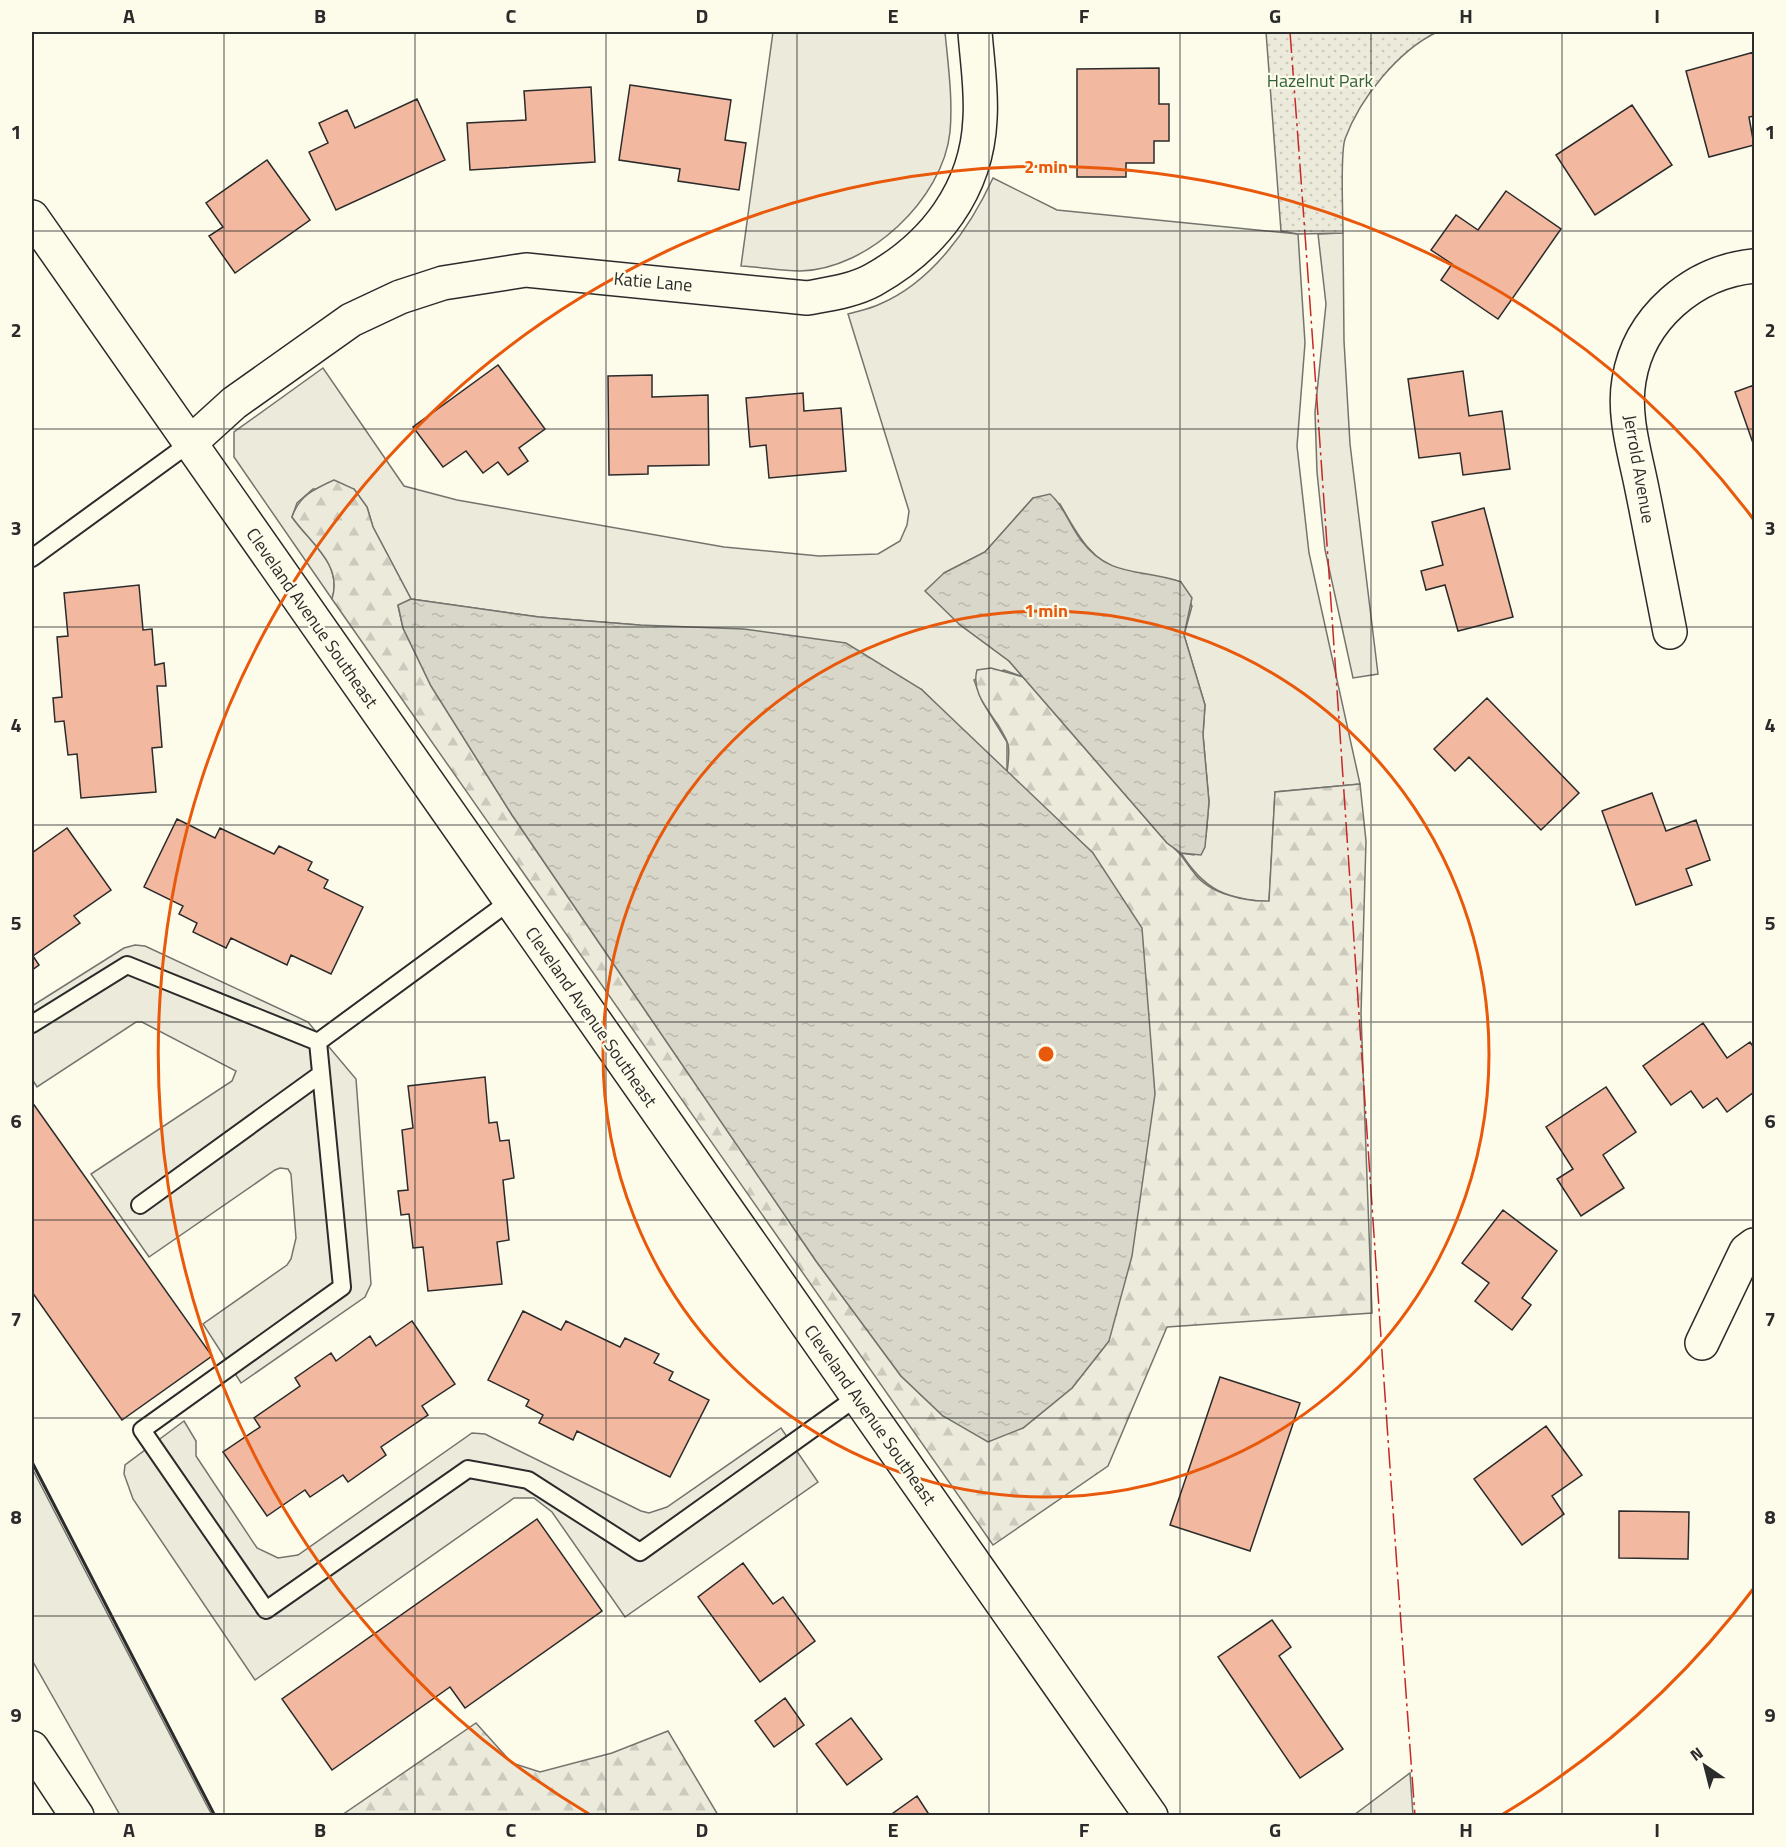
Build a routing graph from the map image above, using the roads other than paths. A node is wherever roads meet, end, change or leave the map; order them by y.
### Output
1 (975, 32) edge
2 (32, 217) edge
3 (1755, 266) edge
4 (190, 443) junction
5 (32, 558) edge
6 (1670, 632) dead end
7 (510, 901) junction
8 (32, 1024) edge
9 (318, 1042) junction
10 (321, 1074) junction
11 (140, 1204) dead end
12 (1755, 1245) edge
13 (1702, 1343) dead end
14 (857, 1397) junction
15 (32, 1748) edge
16 (32, 1762) edge
17 (59, 1815) edge
18 (77, 1815) edge
19 (1151, 1815) edge

1 - 4 main road, Katie Lane
2 - 4 main road, Cleveland Avenue Southeast
3 - 6 main road, Jerrold Avenue
4 - 5 lane
4 - 7 main road, Cleveland Avenue Southeast
7 - 9 lane
7 - 14 main road, Cleveland Avenue Southeast
8 - 9 lane
9 - 10 lane
10 - 11 lane
10 - 14 lane
12 - 13 main road
14 - 19 main road, Cleveland Avenue Southeast
15 - 18 main road
16 - 17 main road

